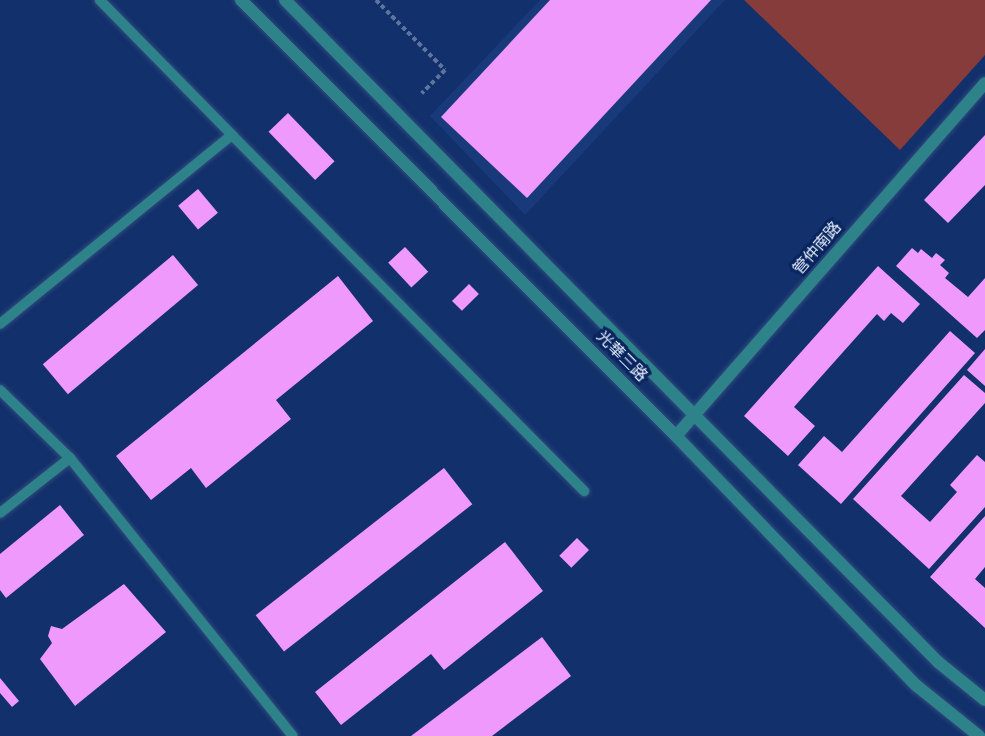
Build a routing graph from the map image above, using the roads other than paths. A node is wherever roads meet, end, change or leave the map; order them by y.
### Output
1 (100, 0) edge
2 (241, 0) edge
3 (285, 0) edge
4 (985, 84) edge
5 (232, 135) junction
6 (0, 324) edge
7 (0, 390) edge
8 (696, 414) junction
9 (676, 436) junction
10 (70, 458) junction
11 (584, 491) dead end
12 (0, 513) edge
13 (985, 700) edge
14 (293, 736) edge
15 (979, 736) edge

1 - 5 lane
2 - 9 street, 光華三路
3 - 8 street, 光華三路
4 - 8 street, 管仲南路
5 - 6 lane
5 - 11 lane
7 - 10 lane
8 - 9 street, 管仲南路
8 - 13 street, 光華三路
9 - 15 street, 光華三路
10 - 12 lane
10 - 14 lane

